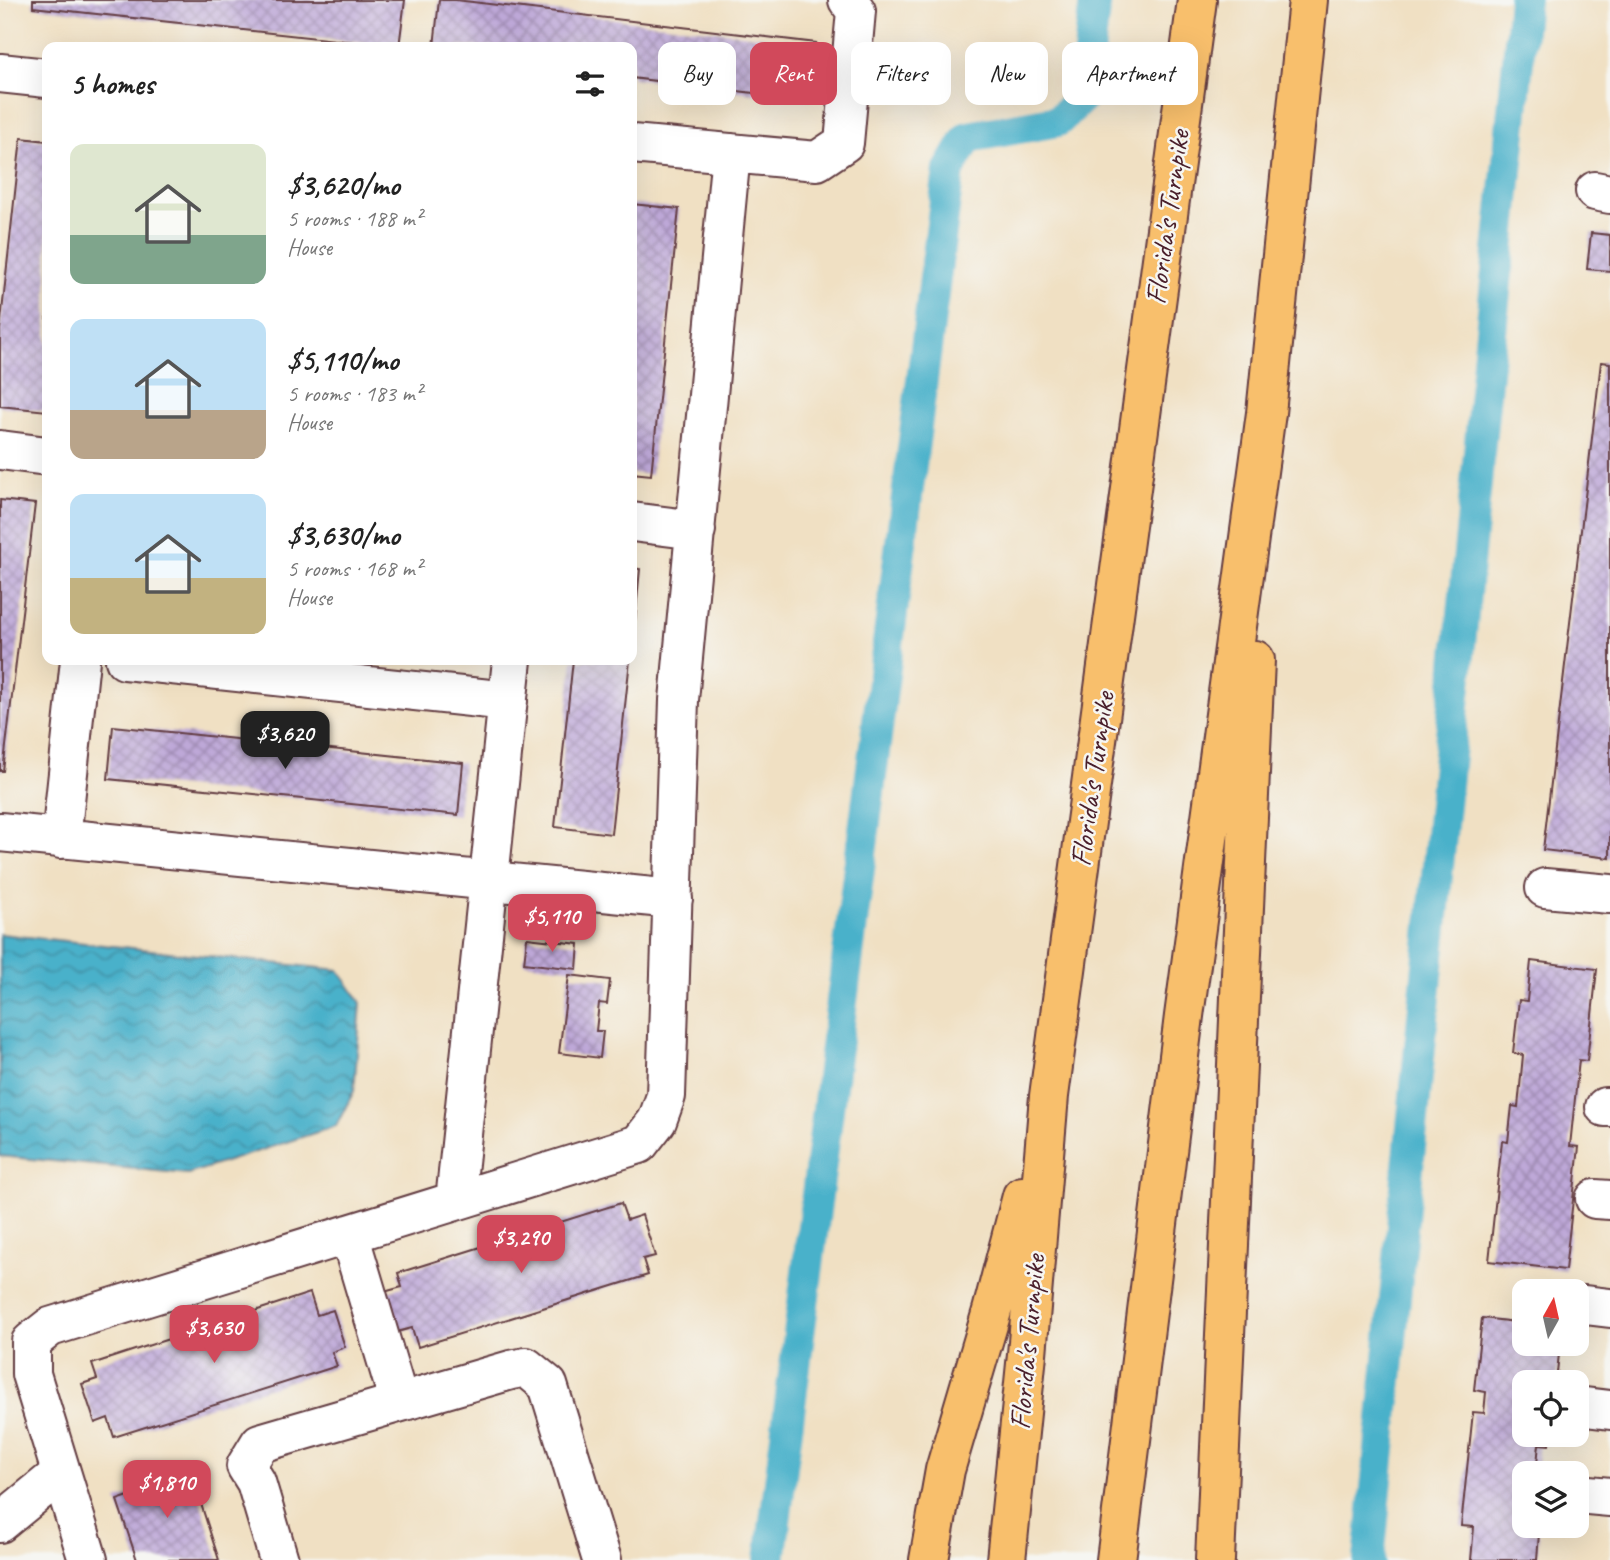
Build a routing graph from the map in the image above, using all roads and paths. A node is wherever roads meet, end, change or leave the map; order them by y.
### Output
1 (848, 0) edge
2 (1197, 0) edge
3 (1308, 0) edge
4 (0, 73) edge
5 (42, 77) edge
6 (637, 144) edge
7 (731, 153) junction
8 (1266, 413) junction
9 (0, 450) edge
10 (42, 455) edge
11 (637, 523) edge
12 (696, 530) junction
13 (79, 665) edge
14 (172, 665) edge
15 (512, 665) edge
16 (508, 701) junction
17 (0, 832) edge
18 (61, 839) junction
19 (490, 881) junction
20 (1545, 887) dead end
21 (1610, 894) edge
22 (673, 899) junction
23 (1049, 1096) junction
24 (455, 1201) junction
25 (349, 1234) junction
26 (399, 1402) junction
27 (1589, 1407) edge
28 (1610, 1410) edge
29 (61, 1473) junction
30 (1589, 1495) edge
31 (1610, 1497) edge
32 (0, 1523) edge
33 (88, 1560) edge
34 (279, 1560) edge
35 (602, 1560) edge
36 (929, 1560) edge
37 (1006, 1560) edge
38 (1116, 1560) edge
39 (1215, 1560) edge

1 - 7 lane
2 - 23 highway, Florida's Turnpike
3 - 8 highway
4 - 5 lane
6 - 7 lane
7 - 12 lane
8 - 38 highway
8 - 39 highway
9 - 10 lane
11 - 12 lane
12 - 22 lane
13 - 18 lane
14 - 16 lane
15 - 16 lane
16 - 19 lane
17 - 18 lane
18 - 19 lane
19 - 22 lane
19 - 24 lane
20 - 21 lane
22 - 24 lane
23 - 36 highway
23 - 37 highway, Florida's Turnpike
24 - 25 lane
25 - 26 lane
25 - 29 lane
26 - 34 lane
26 - 35 lane
27 - 28 lane
29 - 32 lane
29 - 33 lane
30 - 31 lane

